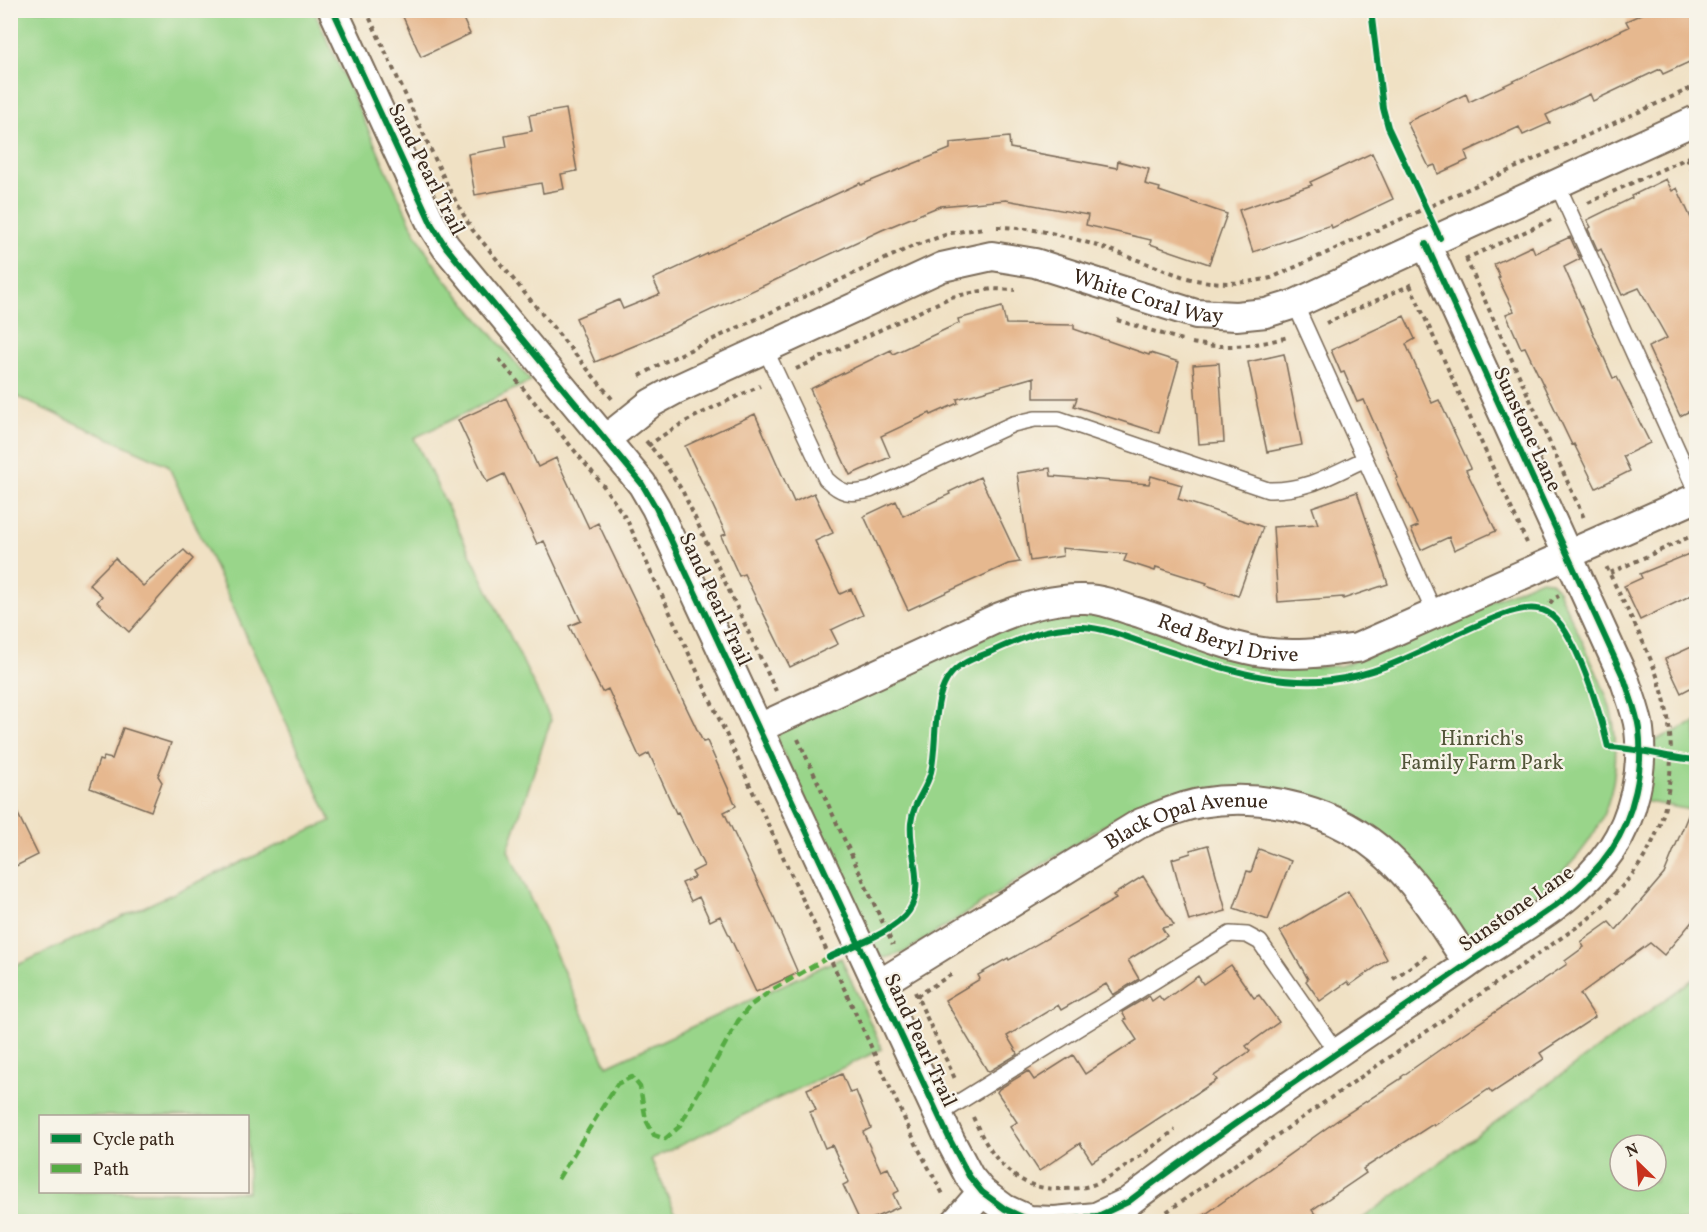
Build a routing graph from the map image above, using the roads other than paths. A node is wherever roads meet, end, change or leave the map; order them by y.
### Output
1 (333, 10) edge
2 (1696, 120) edge
3 (1557, 184) junction
4 (1433, 241) junction
5 (1295, 304) junction
6 (765, 349) junction
7 (606, 439) junction
8 (1365, 459) junction
9 (1696, 491) edge
10 (1696, 498) edge
11 (1568, 555) junction
12 (1436, 614) junction
13 (753, 716) junction
14 (1468, 963) junction
15 (878, 986) junction
16 (1337, 1053) junction
17 (938, 1116) junction
18 (982, 1192) junction
19 (959, 1218) edge
20 (1029, 1221) edge

1 - 7 street, Sand Pearl Trail
2 - 3 street, White Coral Way
3 - 4 street, White Coral Way
3 - 9 lane
4 - 5 street, White Coral Way
4 - 11 street, Sunstone Lane
5 - 6 street, White Coral Way
5 - 8 lane
6 - 7 street, White Coral Way
6 - 8 lane
7 - 13 street, Sand Pearl Trail
8 - 12 lane
10 - 11 street, Red Beryl Drive
11 - 12 street, Red Beryl Drive
11 - 14 street, Sunstone Lane
12 - 13 street, Red Beryl Drive
13 - 15 street, Sand Pearl Trail
14 - 15 street, Black Opal Avenue
14 - 16 street, Sunstone Lane
15 - 17 street, Sand Pearl Trail
16 - 17 lane
16 - 20 street, Sunstone Lane
17 - 18 street, Sand Pearl Trail
18 - 19 street
18 - 20 street, Sand Pearl Trail

